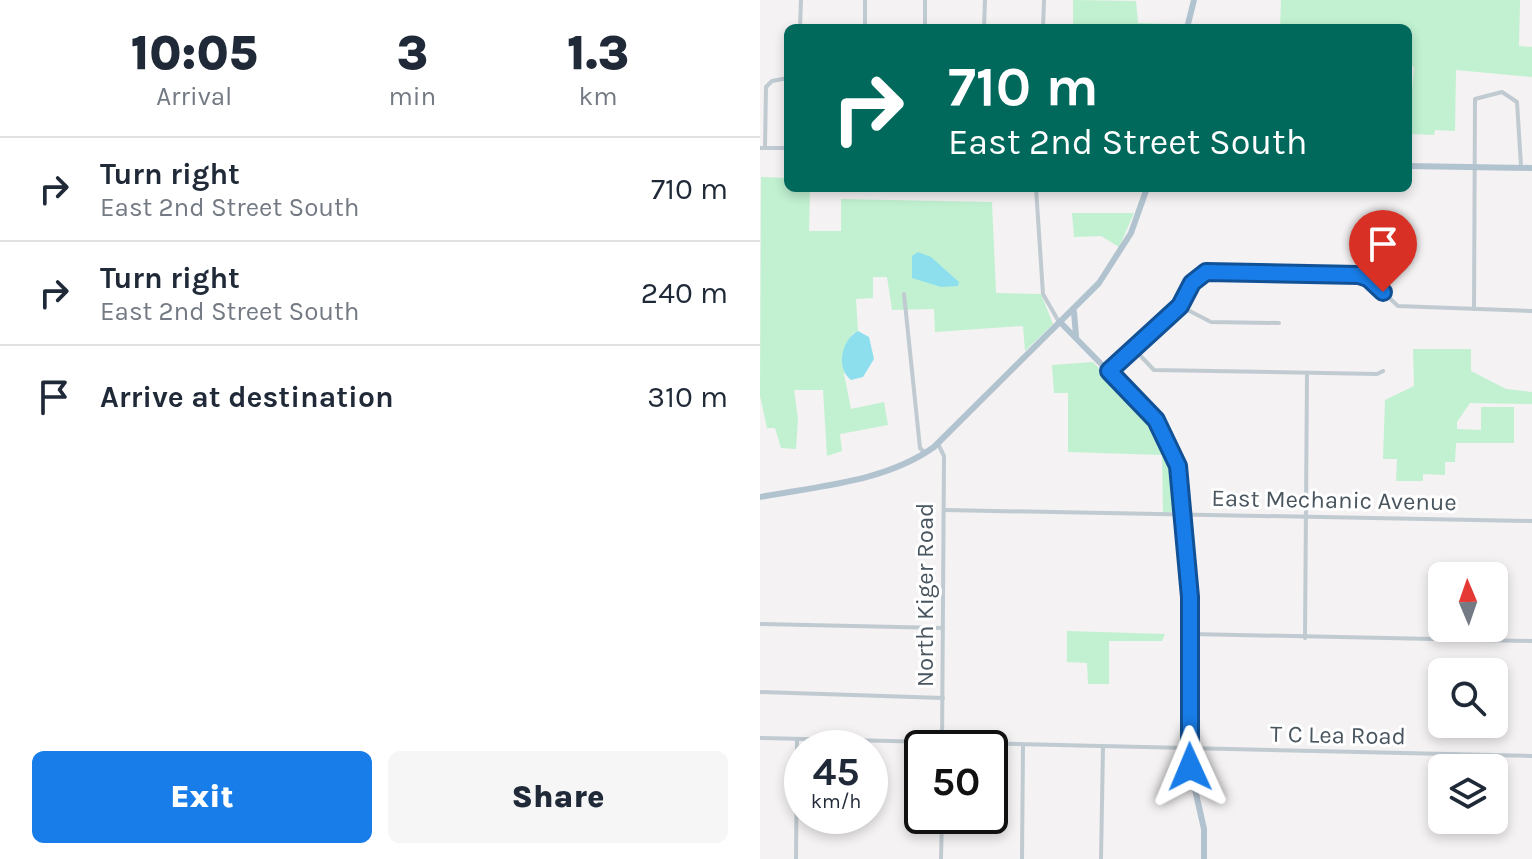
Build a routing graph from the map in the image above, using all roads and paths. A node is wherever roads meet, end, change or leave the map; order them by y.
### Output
1 (801, 0) edge
2 (865, 0) edge
3 (925, 0) edge
4 (985, 0) edge
5 (1044, 0) edge
6 (1194, 0) edge
7 (800, 24) edge
8 (865, 24) edge
9 (925, 24) edge
10 (984, 24) edge
11 (1043, 24) edge
12 (1188, 24) edge
13 (784, 79) edge
14 (762, 148) edge
15 (784, 148) edge
16 (1412, 166) edge
17 (1475, 168) junction
18 (1521, 168) junction
19 (1532, 168) edge
20 (1036, 192) edge
21 (1145, 192) edge
22 (904, 294) dead end
23 (1180, 306) junction
24 (1474, 309) junction
25 (1074, 310) junction
26 (1532, 311) edge
27 (1061, 323) junction
28 (1279, 323) dead end
29 (1075, 337) junction
30 (1046, 338) junction
31 (1134, 349) junction
32 (1109, 371) junction
33 (1383, 371) dead end
34 (1307, 374) junction
35 (938, 443) junction
36 (925, 453) junction
37 (760, 497) edge
38 (944, 510) junction
39 (1184, 515) junction
40 (1306, 517) junction
41 (1532, 521) edge
42 (760, 624) edge
43 (943, 628) junction
44 (1191, 634) junction
45 (1305, 638) junction
46 (1532, 641) edge
47 (760, 692) edge
48 (943, 698) junction
49 (942, 730) edge
50 (760, 738) edge
51 (784, 739) edge
52 (1008, 745) edge
53 (1023, 745) junction
54 (1103, 747) junction
55 (1190, 750) junction
56 (1532, 756) edge
57 (796, 834) edge
58 (942, 834) edge
59 (796, 859) edge
60 (941, 859) edge
61 (1022, 859) edge
62 (1101, 859) edge
63 (1204, 859) edge

1 - 7 street
2 - 8 street
3 - 9 street
4 - 10 street
5 - 11 street
6 - 12 main road
13 - 14 street
14 - 15 street
16 - 17 main road
17 - 18 main road
17 - 18 street
17 - 24 street
18 - 19 main road
20 - 27 street
21 - 25 main road
22 - 36 street
23 - 24 street
23 - 28 street
23 - 31 street
24 - 26 street
25 - 27 main road
25 - 29 main road
27 - 29 main road
27 - 30 main road
29 - 30 main road
29 - 32 main road
30 - 35 main road
31 - 32 street
31 - 34 street
32 - 39 main road
33 - 34 street
34 - 40 street
35 - 36 main road
35 - 38 street, North Kiger Road
36 - 37 main road
38 - 39 street, East Mechanic Avenue
38 - 43 street, North Kiger Road
39 - 40 street, East Mechanic Avenue
39 - 44 main road
40 - 41 street, East Mechanic Avenue
40 - 45 street
42 - 43 street
43 - 48 street, North Kiger Road
44 - 45 street
44 - 55 main road
45 - 46 street
47 - 48 street
48 - 49 street, North Kiger Road
50 - 51 street, T C Lea Road
52 - 53 street, T C Lea Road
53 - 54 street, T C Lea Road
53 - 61 street
54 - 55 street, T C Lea Road
54 - 62 street
55 - 56 street, T C Lea Road
55 - 63 main road
57 - 59 street
58 - 60 street

